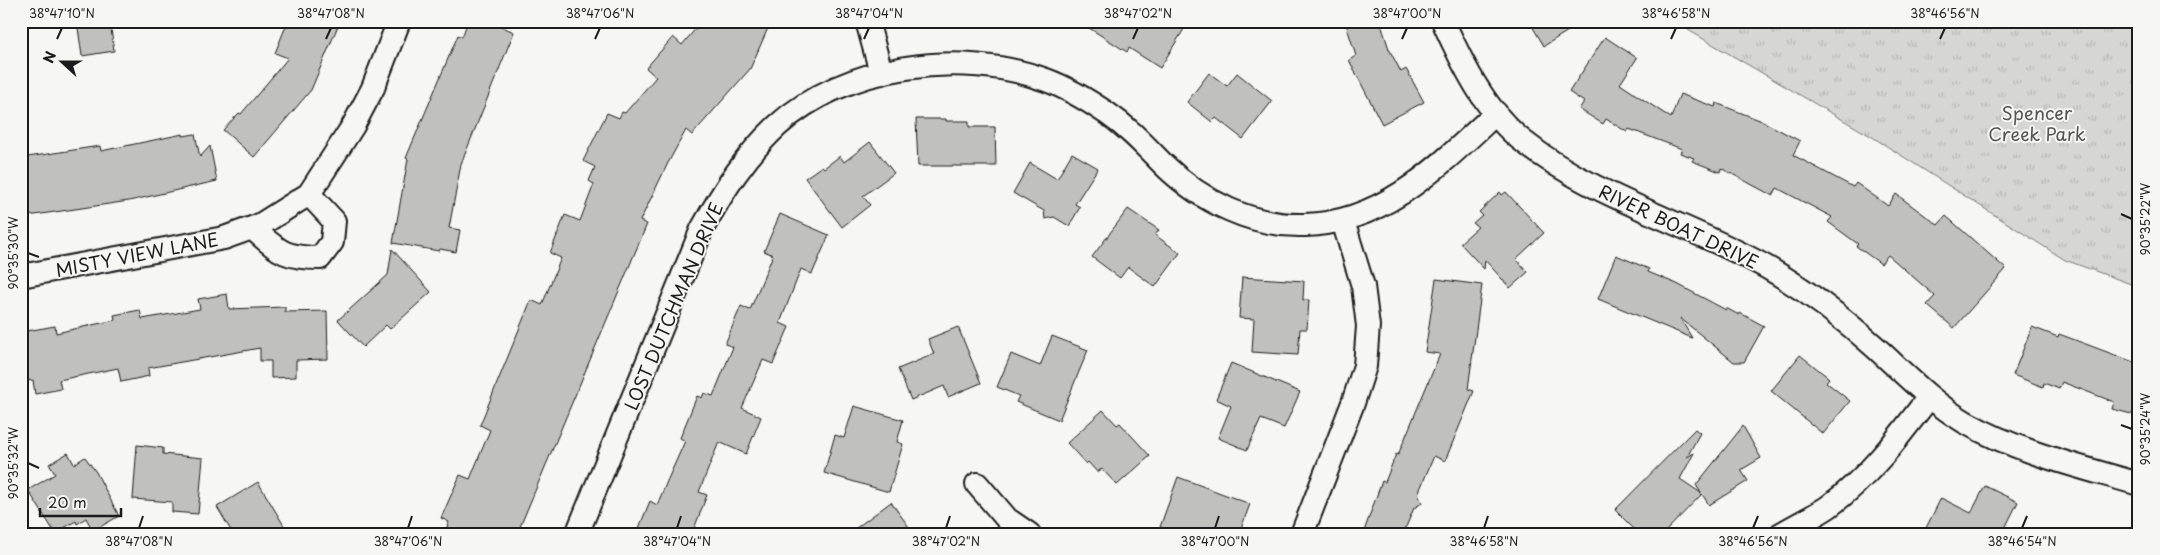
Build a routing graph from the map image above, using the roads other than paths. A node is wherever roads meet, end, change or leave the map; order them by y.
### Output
1 (399, 21) edge
2 (866, 21) edge
3 (1443, 21) edge
4 (881, 72) junction
5 (1496, 113) junction
6 (309, 194) junction
7 (1343, 221) junction
8 (252, 228) junction
9 (21, 276) edge
10 (1929, 397) junction
11 (977, 484) dead end
12 (2139, 484) edge
13 (577, 534) edge
14 (1029, 534) edge
15 (1302, 534) edge
16 (1781, 534) edge

1 - 6 street, MISTY VIEW LANE
2 - 4 street
3 - 5 street, RIVER BOAT DRIVE
4 - 7 street, LOST DUTCHMAN DRIVE
4 - 13 street, LOST DUTCHMAN DRIVE
5 - 7 street, LOST DUTCHMAN DRIVE
5 - 10 street, RIVER BOAT DRIVE
6 - 8 street, MISTY VIEW LANE
6 - 8 street
7 - 15 street
8 - 9 street, MISTY VIEW LANE
10 - 12 street, RIVER BOAT DRIVE
10 - 16 street
11 - 14 street

